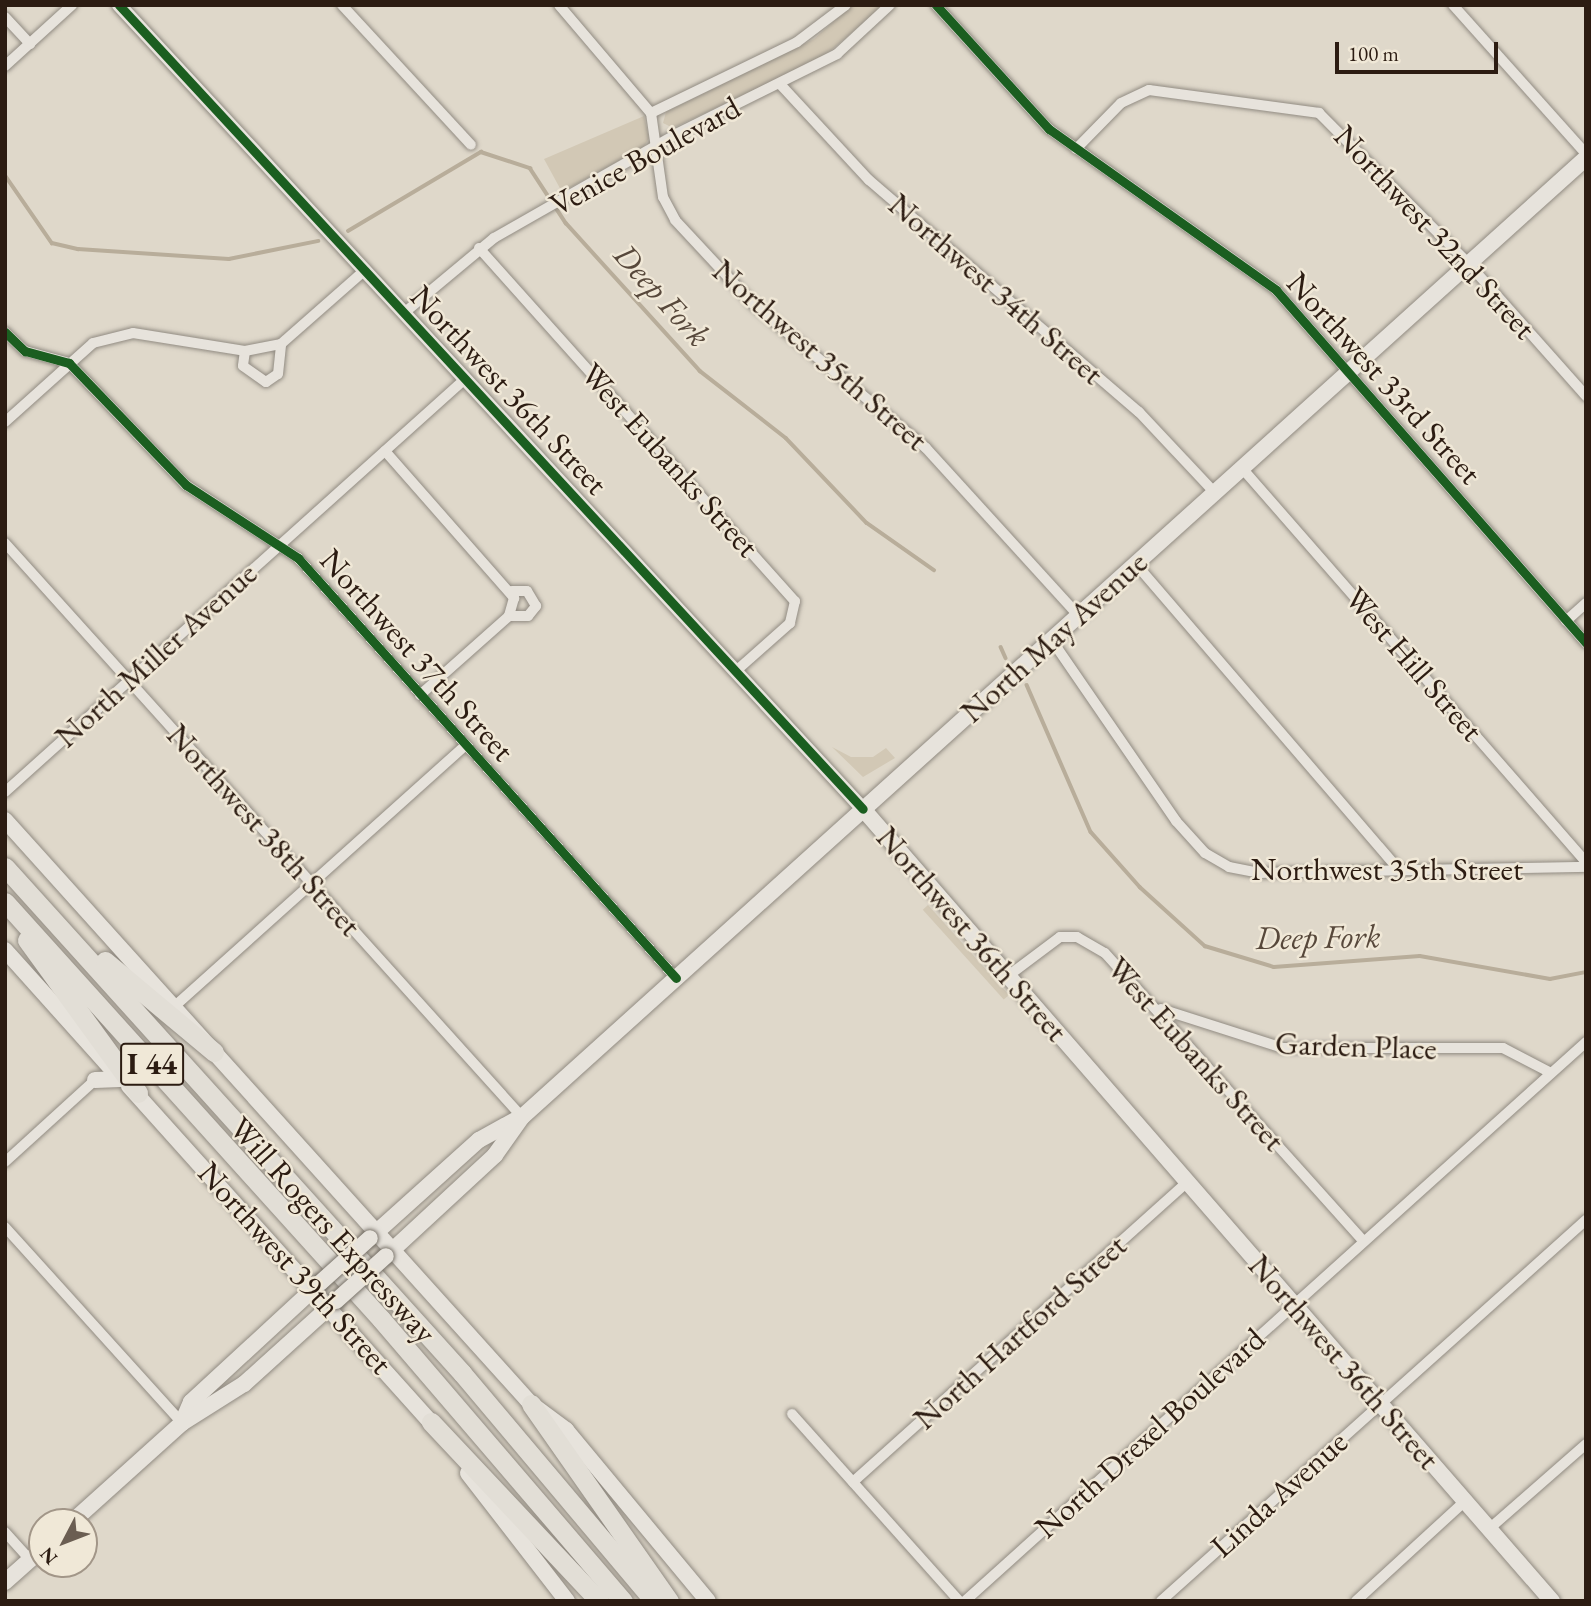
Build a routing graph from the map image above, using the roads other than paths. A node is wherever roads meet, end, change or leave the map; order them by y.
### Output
1 (72, 5) edge
2 (119, 5) edge
3 (342, 5) edge
4 (559, 5) edge
5 (846, 5) edge
6 (890, 5) edge
7 (936, 5) edge
8 (1452, 5) edge
9 (5, 17) edge
10 (30, 44) junction
11 (5, 66) edge
12 (780, 85) junction
13 (651, 113) junction
14 (659, 143) junction
15 (471, 145) dead end
16 (1076, 149) junction
17 (1586, 156) edge
18 (479, 248) junction
19 (1468, 263) junction
20 (365, 270) junction
21 (404, 313) junction
22 (5, 332) edge
23 (281, 344) junction
24 (245, 351) junction
25 (69, 363) junction
26 (1349, 372) junction
27 (465, 379) junction
28 (1586, 396) edge
29 (5, 422) edge
30 (385, 452) junction
31 (1241, 467) junction
32 (1214, 492) junction
33 (5, 543) edge
34 (277, 545) junction
35 (1135, 563) junction
36 (512, 591) junction
37 (1586, 603) edge
38 (1078, 615) junction
39 (509, 616) junction
40 (1566, 621) junction
41 (1051, 639) junction
42 (1586, 643) edge
43 (736, 671) junction
44 (128, 681) junction
45 (420, 695) junction
46 (465, 746) junction
47 (5, 792) edge
48 (863, 809) junction
49 (5, 820) edge
50 (1586, 862) edge
51 (5, 867) edge
52 (1586, 867) edge
53 (1400, 870) junction
54 (313, 883) junction
55 (35, 900) junction
56 (5, 902) edge
57 (5, 907) edge
58 (5, 950) edge
59 (1008, 976) junction
60 (676, 978) junction
61 (176, 1005) junction
62 (1161, 1009) junction
63 (1586, 1042) edge
64 (214, 1052) junction
65 (1551, 1073) junction
66 (120, 1079) junction
67 (95, 1080) joint
68 (138, 1093) junction
69 (522, 1117) junction
70 (5, 1162) edge
71 (1187, 1182) junction
72 (1584, 1224) edge
73 (5, 1227) edge
74 (373, 1235) junction
75 (1363, 1241) junction
76 (389, 1253) junction
77 (317, 1285) junction
78 (333, 1303) junction
79 (1293, 1304) junction
80 (1381, 1403) junction
81 (531, 1404) junction
82 (792, 1414) dead end
83 (431, 1422) junction
84 (182, 1423) junction
85 (1586, 1444) edge
86 (853, 1482) junction
87 (1465, 1501) junction
88 (88, 1508) edge
89 (1489, 1529) junction
90 (5, 1532) edge
91 (28, 1549) edge
92 (28, 1562) edge
93 (5, 1582) edge
94 (568, 1601) edge
95 (599, 1601) edge
96 (623, 1601) edge
97 (654, 1601) edge
98 (669, 1601) edge
99 (708, 1601) edge
100 (960, 1601) edge
101 (965, 1601) edge
102 (1161, 1601) edge
103 (1356, 1601) edge
104 (1552, 1601) edge

1 - 10 street
2 - 20 street, Northwest 36th Street
3 - 15 street
4 - 13 street, Northwest 35th Street
5 - 13 street, Venice Boulevard
6 - 12 street, Venice Boulevard
7 - 16 street, Northwest 33rd Street
8 - 17 street
9 - 10 street
10 - 11 street
12 - 14 street, Venice Boulevard
12 - 32 street, Northwest 34th Street
13 - 14 street, Northwest 35th Street
14 - 18 street, Venice Boulevard
14 - 38 street, Northwest 35th Street
16 - 19 street, Northwest 32nd Street
16 - 26 street, Northwest 33rd Street
17 - 19 main road, North May Avenue
18 - 21 street, Venice Boulevard
18 - 43 street, West Eubanks Street
19 - 26 main road, North May Avenue
19 - 28 street, Northwest 32nd Street
20 - 21 street, Northwest 36th Street
20 - 23 street
21 - 27 street, Northwest 36th Street
22 - 25 street
23 - 24 street
23 - 24 street
24 - 25 street
25 - 29 street
25 - 34 street, Northwest 37th Street
26 - 31 main road, North May Avenue
26 - 40 street, Northwest 33rd Street
27 - 30 street, North Miller Avenue
27 - 43 street, Northwest 36th Street
30 - 34 street, North Miller Avenue
30 - 36 street
31 - 32 main road, North May Avenue
31 - 50 street, West Hill Street
32 - 35 main road, North May Avenue
33 - 44 street, Northwest 38th Street
34 - 44 street, North Miller Avenue
34 - 45 street, Northwest 37th Street
35 - 38 main road, North May Avenue
35 - 53 street
36 - 39 street
36 - 39 street
37 - 40 street
38 - 41 main road, North May Avenue
39 - 45 street
40 - 42 street, Northwest 33rd Street
41 - 48 main road, North May Avenue
41 - 53 street, Northwest 35th Street
43 - 48 street, Northwest 36th Street
44 - 47 street, North Miller Avenue
44 - 54 street, Northwest 38th Street
45 - 46 street, Northwest 37th Street
46 - 54 street
46 - 60 street, Northwest 37th Street
48 - 59 main road, Northwest 36th Street
48 - 60 main road, North May Avenue
49 - 61 main road
51 - 55 highway, Will Rogers Expressway / I 44
52 - 53 street, Northwest 35th Street
54 - 61 street
54 - 69 street, Northwest 38th Street
55 - 64 highway
55 - 97 highway, Will Rogers Expressway / I 44
56 - 96 highway, Will Rogers Expressway / I 44
57 - 68 highway
58 - 66 main road, Northwest 39th Street
59 - 62 street, West Eubanks Street
59 - 71 main road, Northwest 36th Street
60 - 69 main road, North May Avenue
61 - 64 main road
62 - 65 street, Garden Place
62 - 75 street, West Eubanks Street
63 - 65 street, North Drexel Boulevard
64 - 74 main road
65 - 75 street, North Drexel Boulevard
66 - 67 main road
66 - 68 main road, Northwest 39th Street
67 - 70 street
68 - 77 main road, Northwest 39th Street
69 - 74 main road, North May Avenue
69 - 76 main road, North May Avenue
71 - 79 main road, Northwest 36th Street
71 - 86 street, North Hartford Street
72 - 80 street, Linda Avenue
73 - 84 street
74 - 76 main road
74 - 77 main road, North May Avenue, bridge
75 - 79 street, North Drexel Boulevard
76 - 78 main road, North May Avenue, bridge
76 - 81 main road
77 - 78 main road, Northwest 39th Street
77 - 84 main road, North May Avenue
78 - 83 main road, Northwest 39th Street
78 - 84 main road, North May Avenue
79 - 80 main road, Northwest 36th Street
79 - 101 street, North Drexel Boulevard
80 - 87 main road, Northwest 36th Street
80 - 102 street, Linda Avenue
81 - 98 highway
81 - 99 main road
82 - 86 street
83 - 94 main road, Northwest 39th Street
83 - 95 highway
84 - 88 main road, North May Avenue
85 - 89 street
86 - 100 street
87 - 89 main road, Northwest 36th Street
87 - 103 street
89 - 104 main road, Northwest 36th Street
90 - 91 street
92 - 93 main road

